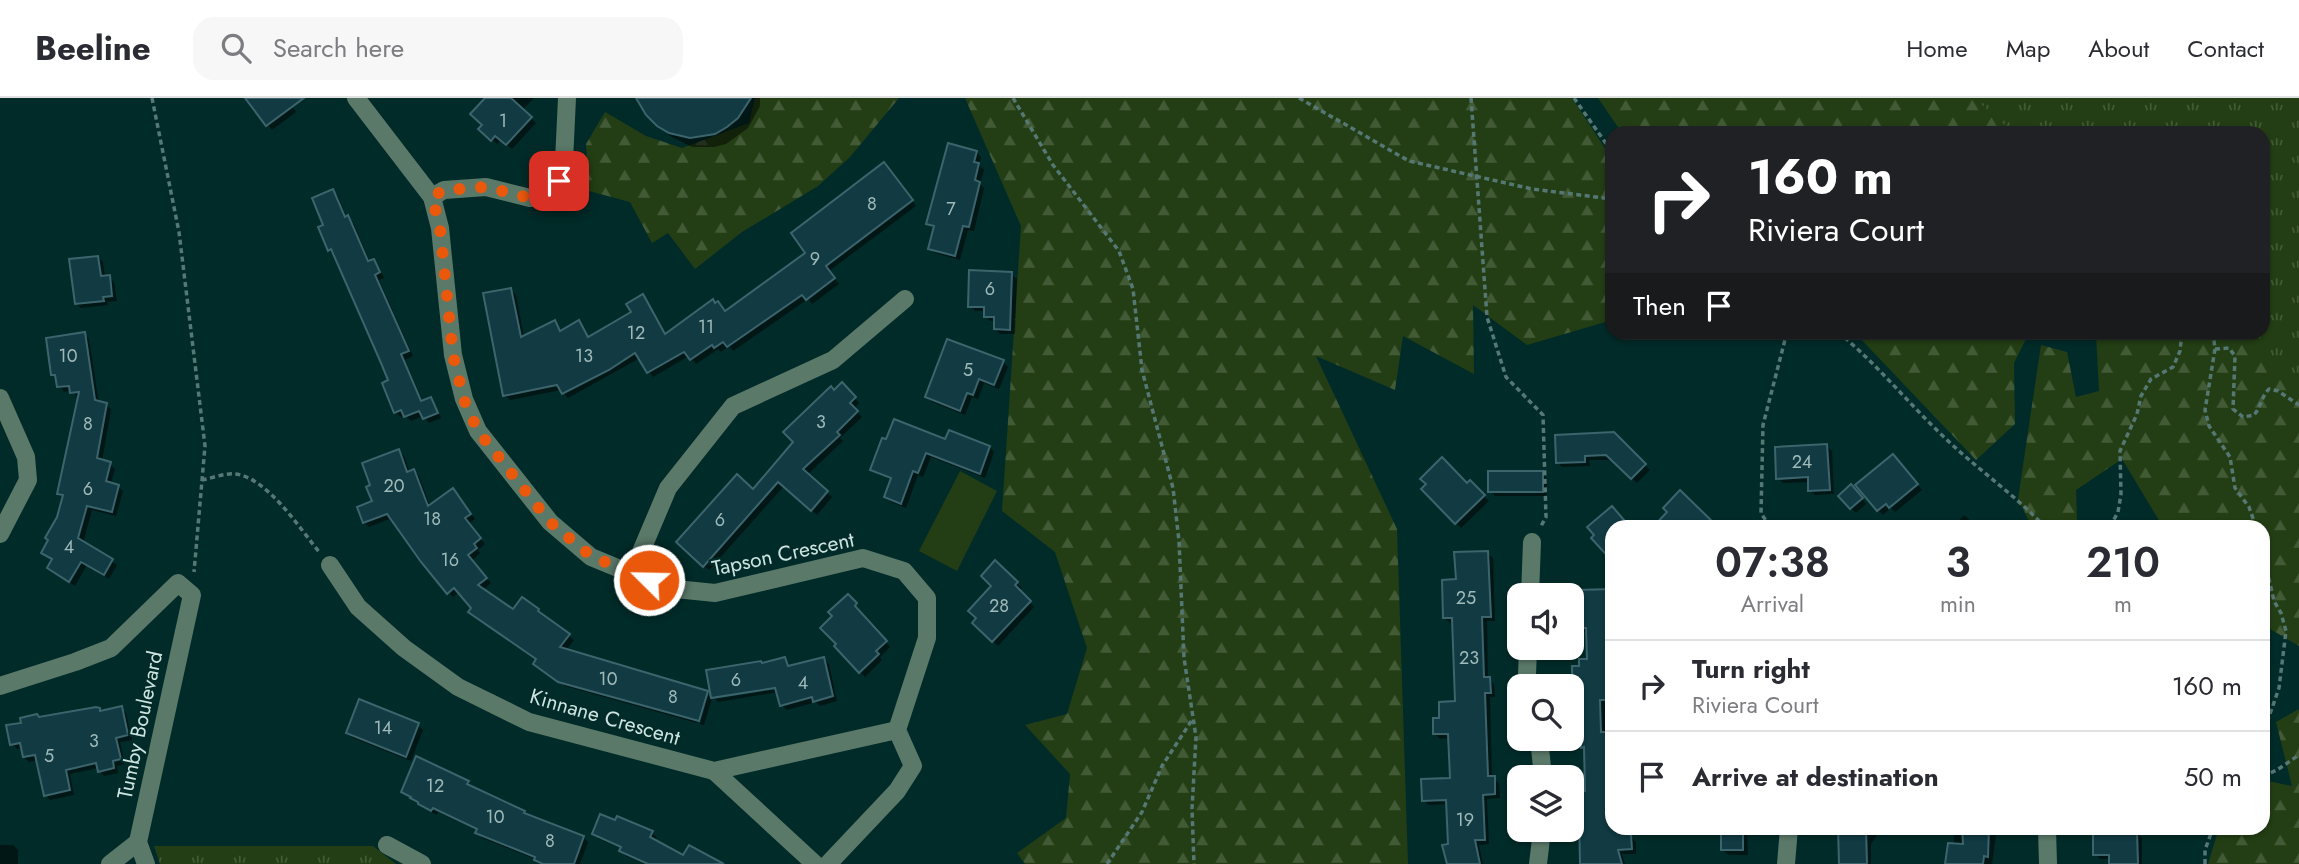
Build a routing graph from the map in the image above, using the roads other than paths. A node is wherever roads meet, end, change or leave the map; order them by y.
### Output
1 (356, 98) edge
2 (567, 98) edge
3 (432, 197) junction
4 (905, 299) dead end
5 (0, 398) edge
6 (0, 534) edge
7 (1532, 542) road end
8 (330, 565) road end
9 (632, 573) junction
10 (1530, 583) edge
11 (0, 686) edge
12 (897, 730) junction
13 (714, 771) junction
14 (1788, 835) edge
15 (2047, 835) edge
16 (138, 842) junction
17 (1541, 842) edge
18 (387, 845) dead end
19 (110, 864) edge
20 (146, 864) edge
21 (422, 864) edge
22 (815, 864) edge
23 (828, 864) edge
24 (1538, 864) edge
25 (1786, 864) edge
26 (2048, 864) edge

1 - 3 street, Tapson Crescent
2 - 3 street
3 - 9 street, Tapson Crescent
4 - 9 street
5 - 6 street
7 - 10 street
8 - 13 street, Kinnane Crescent
9 - 12 street, Tapson Crescent
11 - 16 street, Tumby Boulevard
12 - 13 street, Kinnane Crescent
12 - 23 street
13 - 22 street, Kinnane Crescent
14 - 25 street
15 - 26 street
16 - 19 street
16 - 20 street
17 - 24 street
18 - 21 street

